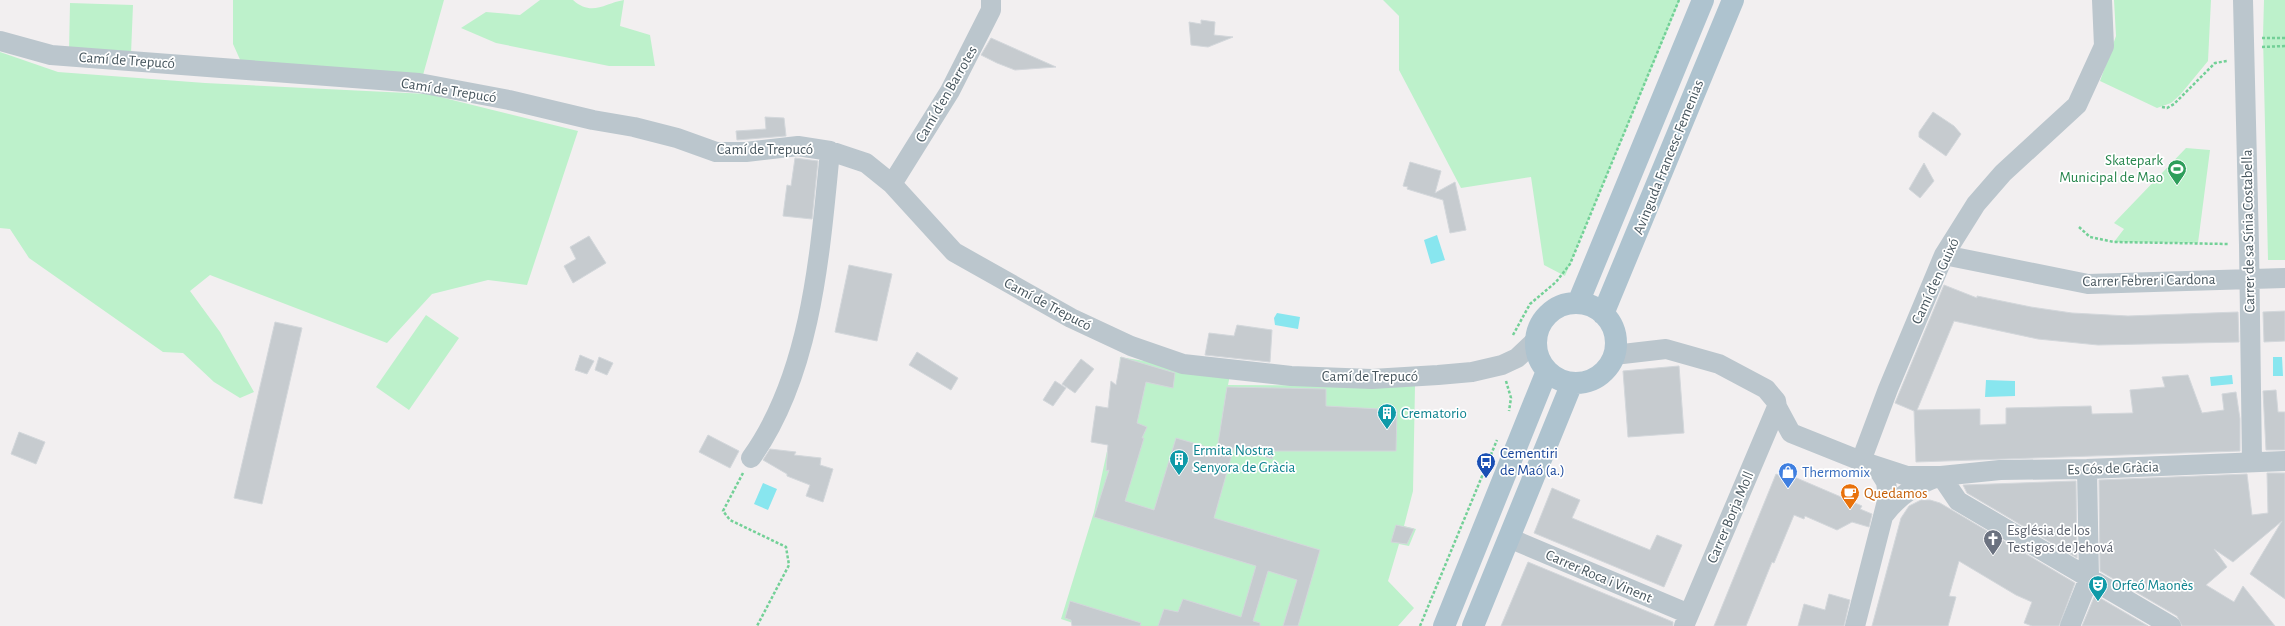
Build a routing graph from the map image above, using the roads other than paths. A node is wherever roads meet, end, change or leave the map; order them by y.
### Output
1 (991, 0) edge
2 (1703, 0) edge
3 (1733, 0) edge
4 (2102, 0) edge
5 (2242, 0) edge
6 (0, 41) edge
7 (830, 150) junction
8 (892, 184) junction
9 (1944, 255) junction
10 (2285, 278) edge
11 (2248, 279) junction
12 (1578, 303) junction
13 (1603, 314) junction
14 (1536, 340) junction
15 (1614, 355) junction
16 (1547, 371) junction
17 (1572, 383) junction
18 (1777, 407) junction
19 (750, 458) road end
20 (2285, 461) edge
21 (2252, 462) junction
22 (1869, 464) junction
23 (2087, 469) junction
24 (1941, 476) junction
25 (1884, 515) junction
26 (1509, 538) junction
27 (2089, 578) junction
28 (1687, 620) edge
29 (1444, 626) edge
30 (1473, 626) edge
31 (1855, 626) edge
32 (2070, 626) edge
33 (2171, 626) edge

1 - 8 street, Camí d'en Barrotes
2 - 12 main road, Avinguda Francesc Femenias
3 - 13 main road, Avinguda Francesc Femenias
4 - 9 street, Camí d'en Guixó
5 - 11 street, Carrer de sa Sínia Costabella
6 - 7 street, Camí de Trepucó
7 - 8 street, Camí de Trepucó
7 - 19 street
8 - 14 street, Camí de Trepucó
9 - 11 street, Carrer Febrer i Cardona
9 - 22 street, Camí d'en Guixó
10 - 11 street, Carrer Febrer i Cardona
11 - 21 street, Carrer de sa Sínia Costabella
12 - 13 main road
12 - 14 main road
13 - 15 main road
14 - 16 main road
15 - 17 main road
15 - 18 street, Es Cós de Gràcia
16 - 17 main road
16 - 29 main road
17 - 26 main road
18 - 22 street, Es Cós de Gràcia
18 - 28 street, Carrer Borja Moll
20 - 21 street, Es Cós de Gràcia
21 - 23 street, Es Cós de Gràcia
22 - 24 street, Es Cós de Gràcia
22 - 25 street
23 - 24 street, Es Cós de Gràcia
23 - 27 street
24 - 25 street, Es Cós de Gràcia
24 - 27 street
25 - 31 street
26 - 28 street, Carrer Roca i Vinent
26 - 30 main road
27 - 32 street
27 - 33 street

